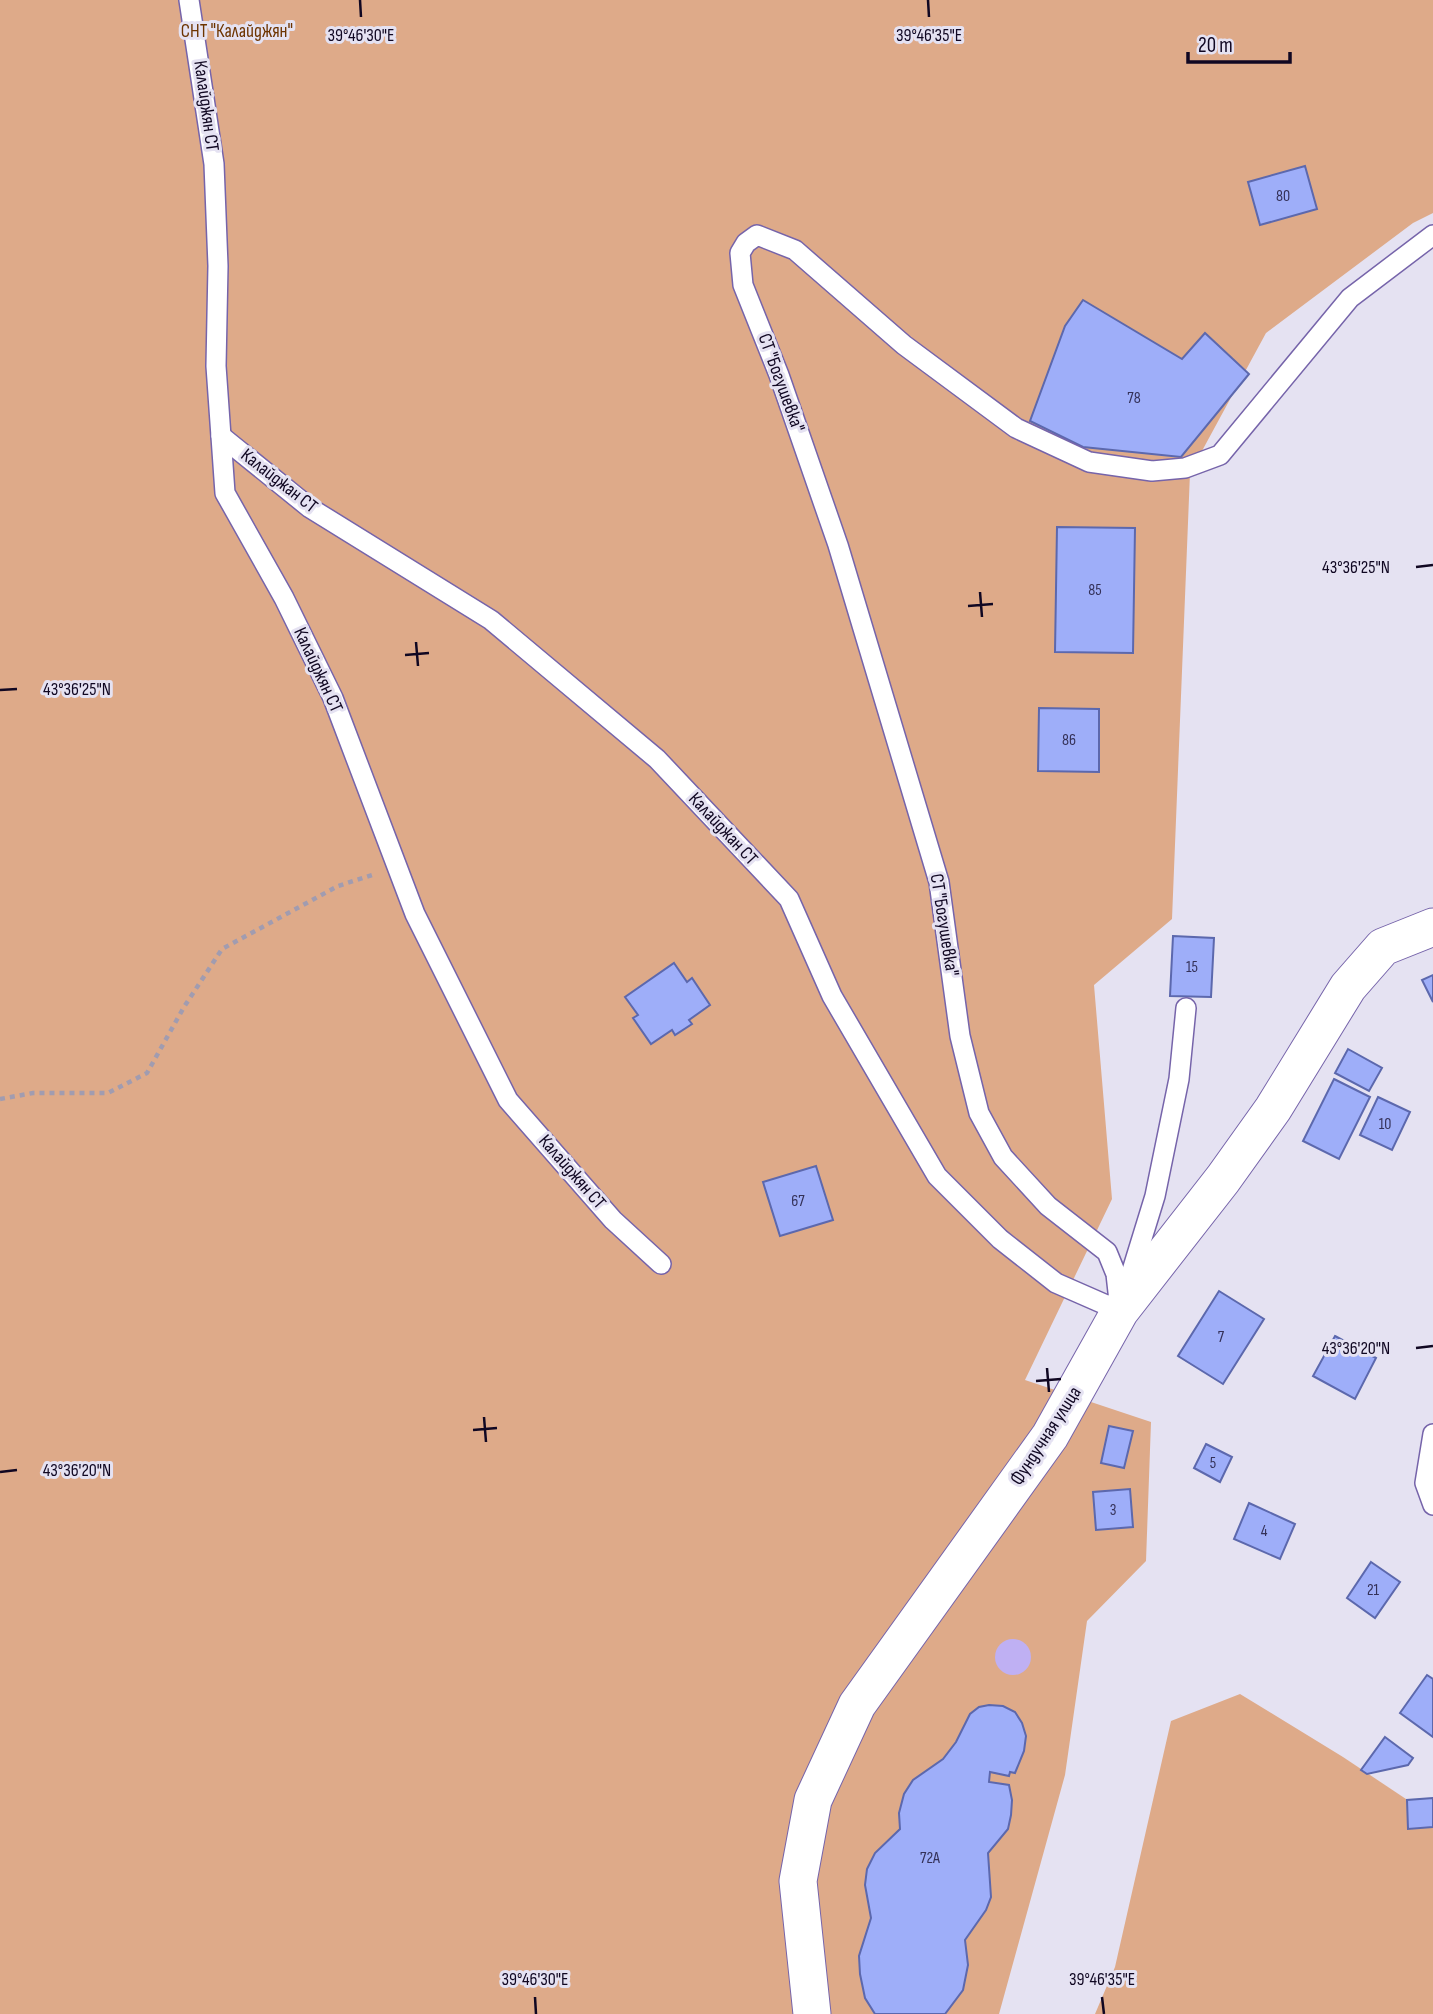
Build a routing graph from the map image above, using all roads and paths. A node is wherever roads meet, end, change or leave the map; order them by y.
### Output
1 (189, 0) edge
2 (1433, 235) edge
3 (221, 436) junction
4 (397, 867) junction
5 (1433, 927) edge
6 (1186, 1008) dead end
7 (0, 1099) edge
8 (661, 1264) dead end
9 (1120, 1311) junction
10 (1433, 1434) edge
11 (1433, 1505) edge
12 (811, 2014) edge

1 - 3 lane, Калайджян СТ
2 - 9 lane, СТ "Богушевка"
3 - 4 lane, Калайджян СТ
3 - 9 lane, Калайджан СТ
4 - 7 path
4 - 8 lane, Калайджян СТ
5 - 9 street, Фундучная улица
6 - 9 lane
9 - 12 street, Фундучная улица
10 - 11 lane

